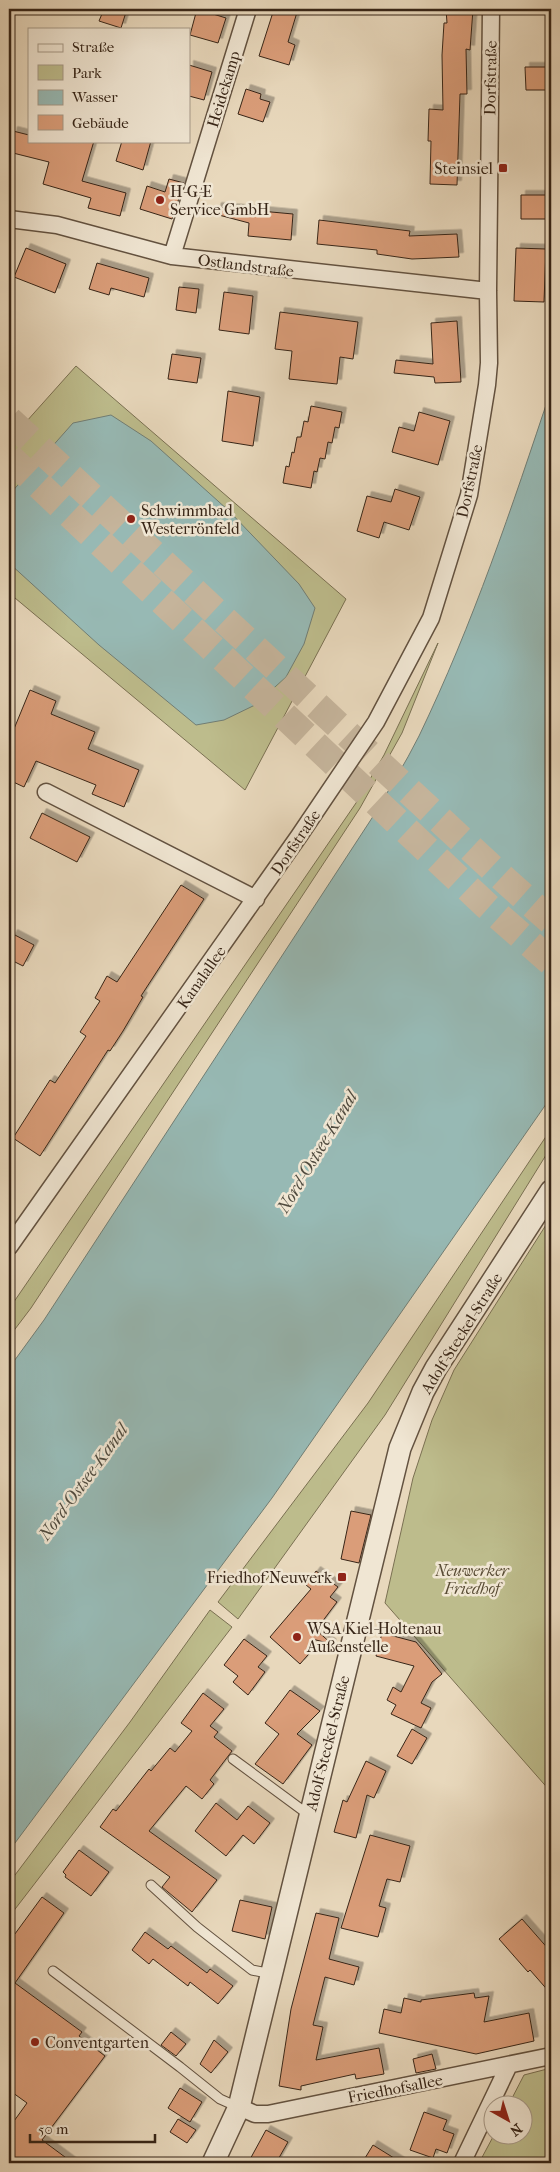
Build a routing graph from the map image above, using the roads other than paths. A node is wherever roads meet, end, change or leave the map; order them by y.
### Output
1 (248, 9) edge
2 (491, 9) edge
3 (9, 219) edge
4 (172, 256) junction
5 (488, 291) junction
6 (46, 792) dead end
7 (256, 899) junction
8 (551, 1191) edge
9 (9, 1247) edge
10 (233, 1759) dead end
11 (309, 1815) junction
12 (152, 1885) dead end
13 (53, 1971) dead end
14 (272, 1974) junction
15 (551, 2056) edge
16 (509, 2065) junction
17 (239, 2107) junction
18 (213, 2163) edge
19 (462, 2163) edge

1 - 4 street, Heidekamp
2 - 5 street, Dorfstraße
3 - 4 street, Ostlandstraße
4 - 5 street, Ostlandstraße
5 - 7 street, Dorfstraße
6 - 7 street
7 - 9 street, Kanalallee
8 - 11 street, Adolf-Steckel-Straße
10 - 11 lane
11 - 14 street, Adolf-Steckel-Straße
12 - 14 lane
13 - 17 lane
14 - 17 street, Adolf-Steckel-Straße
15 - 16 street, Friedhofsallee
16 - 17 street, Friedhofsallee
16 - 19 street
17 - 18 street, Adolf-Steckel-Straße

